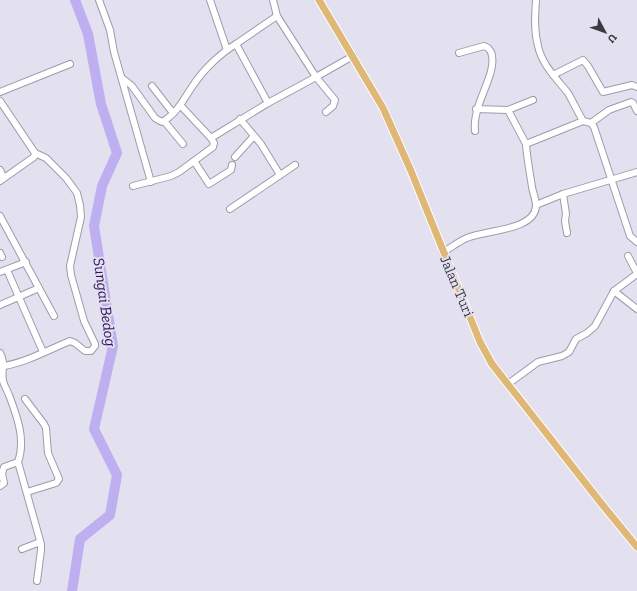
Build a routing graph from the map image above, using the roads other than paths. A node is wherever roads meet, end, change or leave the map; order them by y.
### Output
1 (99, 0) edge
2 (210, 0) edge
3 (273, 0) edge
4 (319, 0) edge
5 (536, 0) edge
6 (278, 16) junction
7 (236, 44) junction
8 (227, 50) junction
9 (459, 53) dead end
10 (352, 56) junction
11 (70, 64) dead end
12 (553, 75) junction
13 (316, 77) junction
14 (122, 78) junction
15 (152, 86) dead end
16 (637, 87) edge
17 (0, 92) edge
18 (533, 100) dead end
19 (0, 101) edge
20 (268, 103) junction
21 (181, 106) junction
22 (476, 109) junction
23 (508, 110) junction
24 (637, 111) edge
25 (326, 112) dead end
26 (173, 113) junction
27 (240, 119) junction
28 (164, 121) junction
29 (583, 121) junction
30 (591, 123) junction
31 (475, 131) dead end
32 (254, 136) junction
33 (211, 138) junction
34 (183, 144) dead end
35 (526, 144) junction
36 (35, 153) junction
37 (235, 156) dead end
38 (194, 161) junction
39 (232, 165) dead end
40 (295, 165) dead end
41 (0, 170) edge
42 (637, 172) edge
43 (280, 175) junction
44 (2, 180) edge
45 (611, 180) junction
46 (150, 182) junction
47 (133, 186) dead end
48 (563, 194) junction
49 (536, 205) junction
50 (230, 209) dead end
51 (0, 216) edge
52 (567, 233) dead end
53 (637, 242) edge
54 (443, 252) junction
55 (628, 256) dead end
56 (26, 262) junction
57 (8, 270) junction
58 (0, 272) edge
59 (637, 273) edge
60 (39, 288) junction
61 (614, 291) junction
62 (18, 297) junction
63 (0, 305) edge
64 (637, 309) edge
65 (54, 316) dead end
66 (43, 352) junction
67 (0, 353) edge
68 (4, 366) junction
69 (2, 381) edge
70 (508, 384) junction
71 (25, 399) dead end
72 (18, 462) junction
73 (0, 486) edge
74 (27, 492) junction
75 (40, 542) junction
76 (637, 546) edge
77 (22, 549) dead end
78 (37, 581) dead end

1 - 14 street
2 - 8 street
3 - 6 street
4 - 10 main road, Jalan Turi
5 - 12 street
6 - 7 street
6 - 13 street
7 - 8 street
7 - 20 street
8 - 21 street
9 - 22 street
10 - 13 street
10 - 54 main road, Jalan Turi
11 - 17 street
12 - 16 street
12 - 29 street
13 - 20 street
13 - 25 street
14 - 28 street
14 - 46 street
15 - 26 street
18 - 23 street
19 - 36 street
20 - 27 street
21 - 26 street
21 - 33 street
22 - 23 street
22 - 31 street
23 - 35 street
24 - 30 street
26 - 28 street
27 - 32 street
27 - 33 street
28 - 34 street
29 - 30 street
29 - 35 street
30 - 45 street
32 - 37 street
32 - 43 street
33 - 38 street
35 - 49 street
36 - 44 street
36 - 66 street
38 - 39 street
38 - 46 street
40 - 43 street
41 - 44 street
42 - 45 street
43 - 50 street
45 - 48 street
45 - 53 street
46 - 47 street
48 - 49 street
48 - 52 street
49 - 54 street
51 - 56 street
54 - 70 main road, Jalan Turi
55 - 59 street
56 - 57 street
56 - 60 street
57 - 58 street
57 - 62 street
59 - 61 street
60 - 62 street
60 - 65 street
61 - 64 street
61 - 70 street
62 - 63 street
62 - 66 street
66 - 68 street
67 - 68 street
68 - 69 street
69 - 72 street
70 - 76 main road, Jalan Turi
71 - 74 street
72 - 73 street
72 - 74 street
74 - 75 street
75 - 77 street
75 - 78 street

